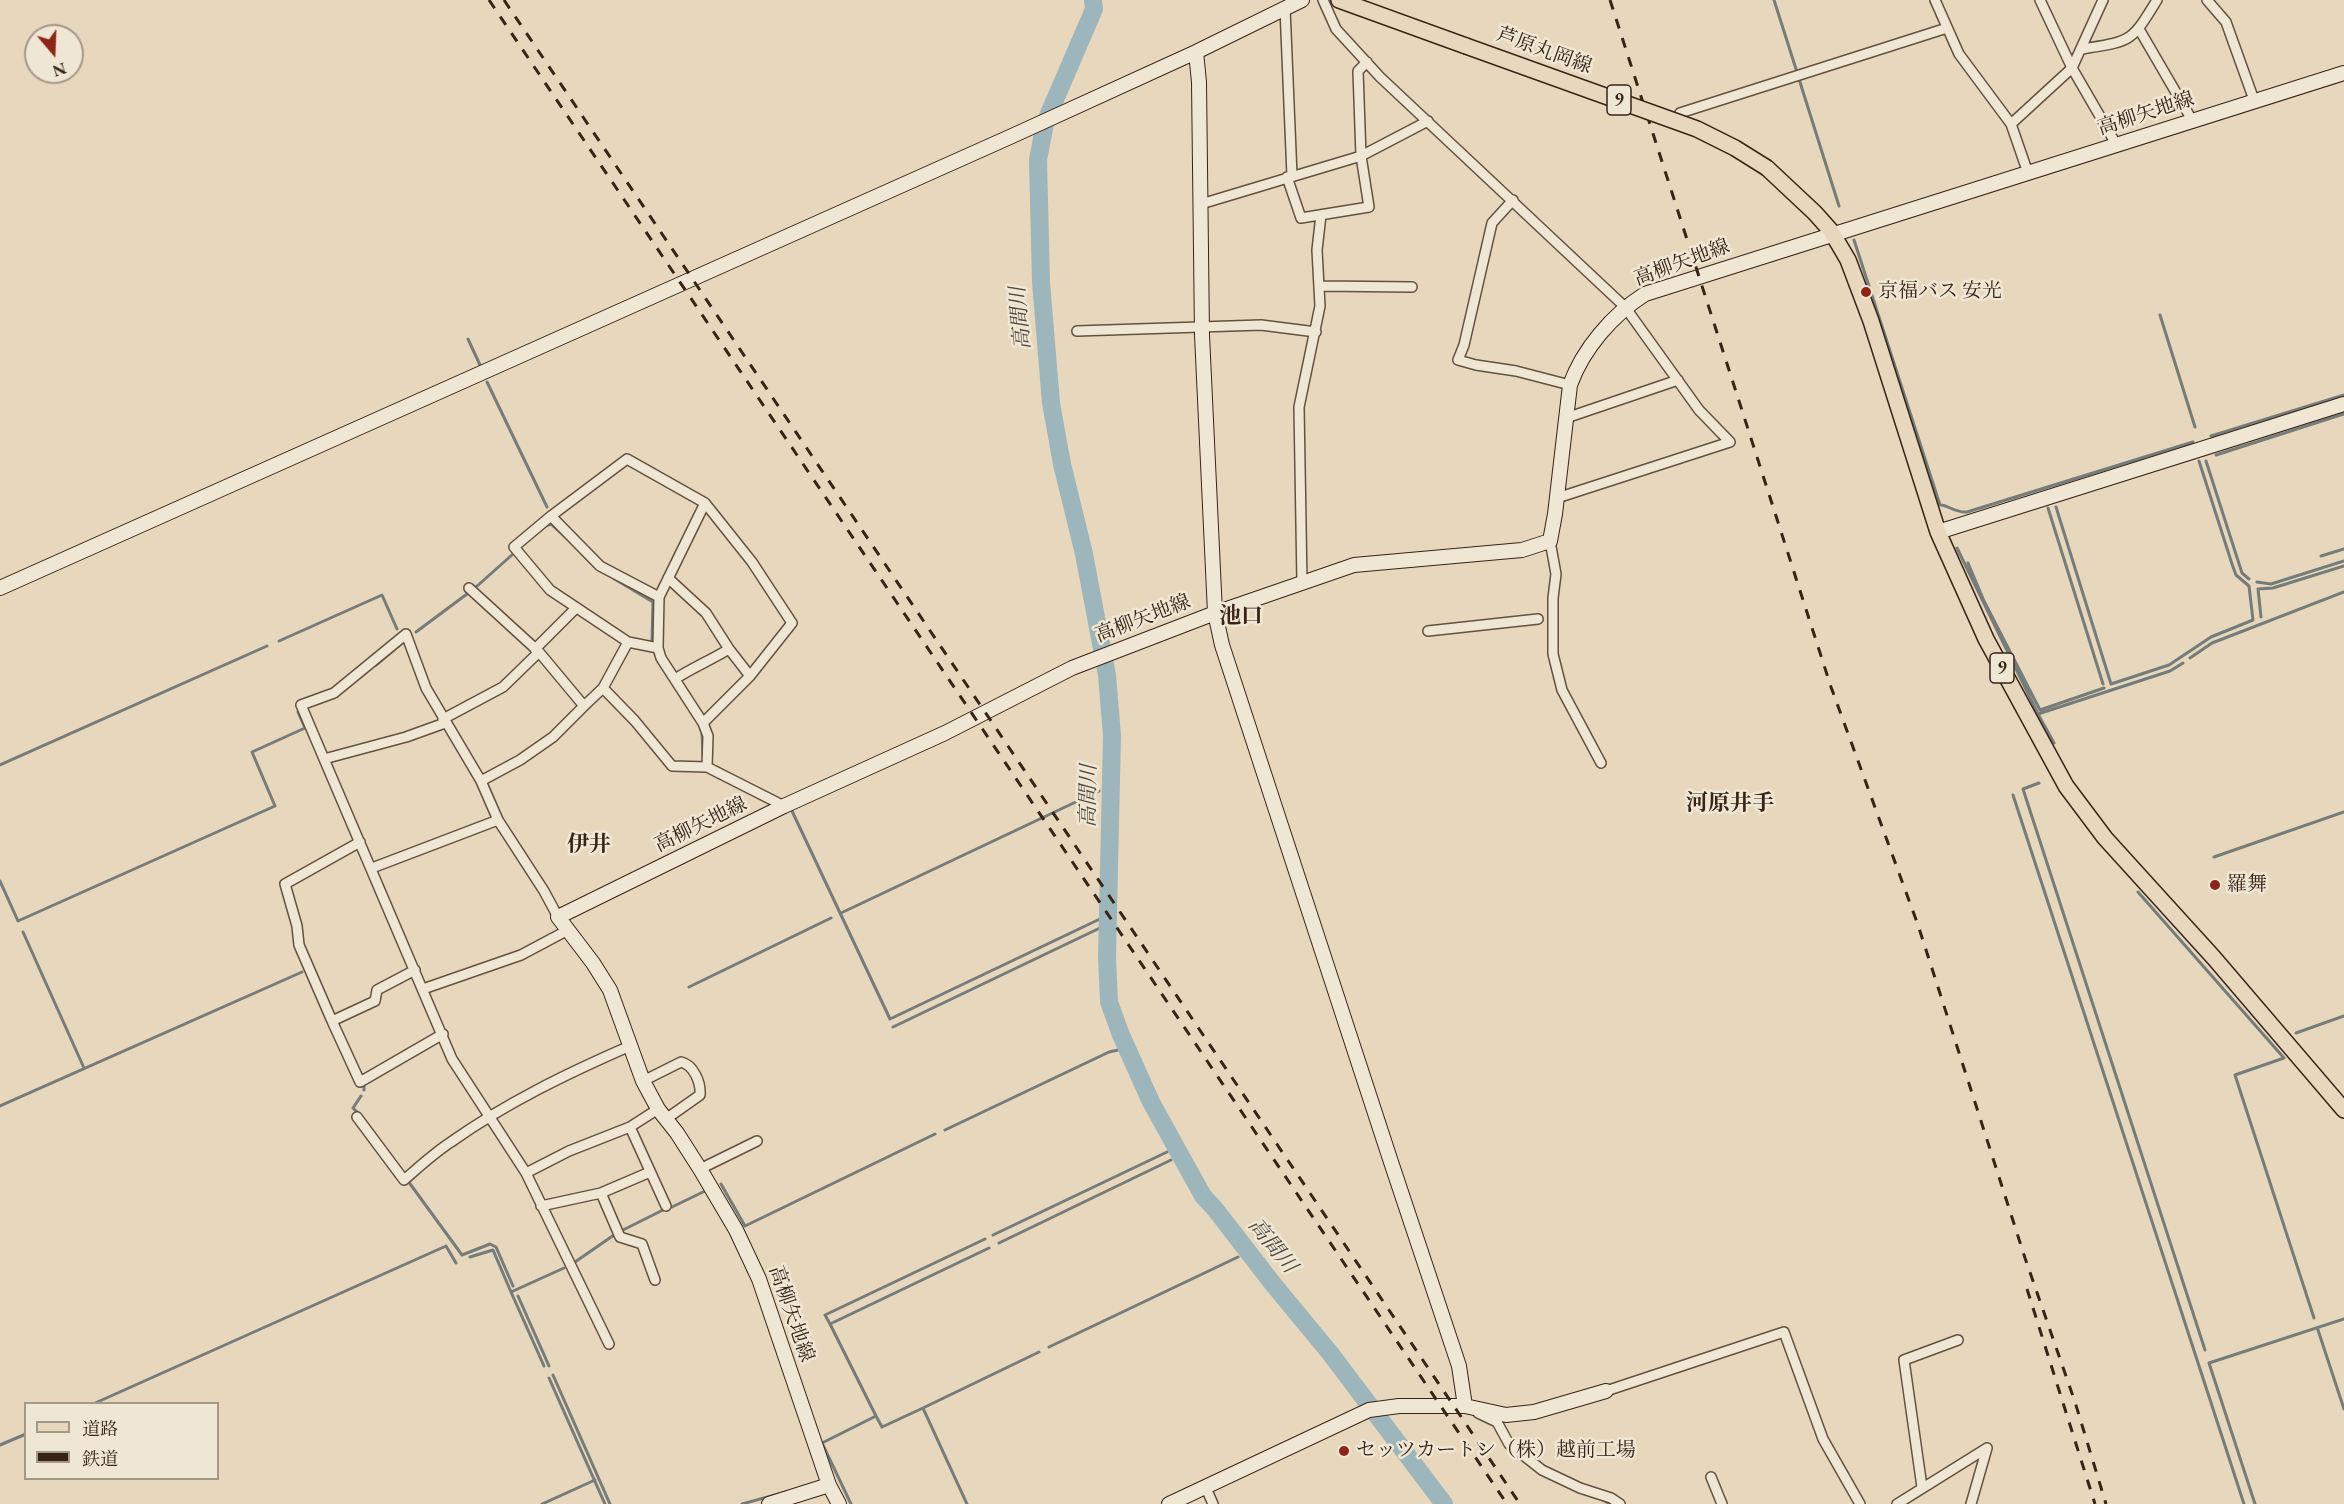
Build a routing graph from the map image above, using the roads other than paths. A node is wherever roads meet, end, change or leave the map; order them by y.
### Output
1 (1302, 0) edge
2 (1323, 0) edge
3 (1339, 0) edge
4 (1935, 0) edge
5 (2040, 0) edge
6 (2103, 0) edge
7 (2157, 0) edge
8 (2207, 0) edge
9 (1285, 8) junction
10 (1947, 28) junction
11 (2139, 29) junction
12 (2082, 49) junction
13 (1196, 52) junction
14 (1367, 62) junction
15 (2072, 68) junction
16 (2344, 72) edge
17 (2254, 100) junction
18 (1680, 113) dead end
19 (1428, 120) junction
20 (2192, 120) junction
21 (2011, 124) junction
22 (2116, 144) junction
23 (1361, 156) junction
24 (2028, 173) junction
25 (1289, 176) junction
26 (1513, 201) junction
27 (1201, 204) junction
28 (1321, 215) junction
29 (1833, 234) junction
30 (1320, 286) junction
31 (1412, 287) dead end
32 (1625, 307) junction
33 (1202, 327) junction
34 (1077, 331) dead end
35 (1316, 332) junction
36 (1678, 380) junction
37 (1570, 386) junction
38 (2344, 405) edge
39 (1566, 418) junction
40 (1557, 498) junction
41 (705, 503) junction
42 (551, 516) junction
43 (1938, 532) junction
44 (1550, 541) junction
45 (668, 578) junction
46 (1302, 583) junction
47 (0, 588) edge
48 (469, 588) dead end
49 (659, 597) junction
50 (576, 608) junction
51 (1215, 613) junction
52 (1538, 619) dead end
53 (1428, 631) dead end
54 (628, 642) junction
55 (658, 648) junction
56 (729, 649) junction
57 (537, 651) junction
58 (750, 676) junction
59 (675, 679) junction
60 (603, 688) junction
61 (584, 706) junction
62 (444, 721) junction
63 (703, 723) junction
64 (324, 759) junction
65 (1601, 763) dead end
66 (707, 767) junction
67 (481, 781) junction
68 (784, 806) junction
69 (498, 820) junction
70 (360, 842) junction
71 (372, 868) junction
72 (558, 917) junction
73 (568, 930) junction
74 (415, 970) junction
75 (423, 989) junction
76 (332, 1021) junction
77 (443, 1034) junction
78 (630, 1046) junction
79 (643, 1081) junction
80 (2344, 1110) edge
81 (662, 1114) junction
82 (357, 1117) dead end
83 (490, 1118) junction
84 (630, 1127) junction
85 (758, 1141) dead end
86 (700, 1169) junction
87 (650, 1172) junction
88 (526, 1173) junction
89 (601, 1193) junction
90 (541, 1206) junction
91 (666, 1206) dead end
92 (655, 1280) dead end
93 (1958, 1340) dead end
94 (609, 1344) dead end
95 (1606, 1391) joint
96 (1466, 1406) junction
97 (1711, 1477) dead end
98 (829, 1485) junction
99 (1922, 1487) junction
100 (1206, 1488) junction
101 (769, 1504) edge
102 (839, 1504) edge
103 (1169, 1504) edge
104 (1213, 1504) edge
105 (1620, 1504) edge
106 (1722, 1504) edge
107 (1860, 1504) edge
108 (1897, 1504) edge
109 (1971, 1504) edge

1 - 9 street
2 - 14 street
3 - 29 main road, 芦原丸岡線 / 9, bridge
4 - 10 street
5 - 15 street
6 - 12 street
7 - 11 street
8 - 17 street
9 - 13 street
9 - 25 street
10 - 18 street
10 - 21 street
11 - 12 street
11 - 20 street
12 - 15 street
13 - 27 street
13 - 47 street
14 - 19 street
14 - 23 street
15 - 21 street
15 - 22 street
16 - 17 street, 高柳矢地線
17 - 20 street, 高柳矢地線
19 - 23 street
19 - 26 street
20 - 22 street, 高柳矢地線
21 - 24 street
22 - 24 street, 高柳矢地線
23 - 25 street
23 - 28 street
24 - 29 street, 高柳矢地線
25 - 27 street
25 - 28 street
26 - 32 street
26 - 37 street
27 - 33 street
28 - 30 street
29 - 32 street, 高柳矢地線
29 - 43 main road, 9
30 - 31 street
30 - 35 street
32 - 36 street
32 - 37 street, 高柳矢地線
33 - 34 street
33 - 35 street
33 - 51 street
35 - 46 street
36 - 39 street
36 - 40 street
37 - 39 street, 高柳矢地線
38 - 43 street
39 - 40 street, 高柳矢地線
40 - 44 street, 高柳矢地線
41 - 42 street
41 - 45 street
41 - 58 street
42 - 49 street
42 - 50 street
43 - 80 main road, 9
44 - 46 street, 高柳矢地線
44 - 65 street
45 - 49 street
45 - 56 street
46 - 51 street, 高柳矢地線
48 - 57 street
49 - 55 street
50 - 54 street
50 - 57 street
51 - 68 street, 高柳矢地線
51 - 96 street
52 - 53 street
54 - 55 street
54 - 60 street
55 - 59 street
56 - 58 street
56 - 59 street
57 - 61 street
57 - 62 street
58 - 63 street
59 - 63 street
60 - 61 street
60 - 66 street
61 - 67 street
62 - 64 street
62 - 64 street
62 - 67 street
63 - 66 street
64 - 70 street
66 - 68 street
67 - 69 street
68 - 72 street, 高柳矢地線
69 - 71 street
69 - 72 street
70 - 71 street
70 - 76 street
71 - 74 street
72 - 73 street, 高柳矢地線
73 - 75 street
73 - 78 street, 高柳矢地線
74 - 75 street
74 - 76 street
75 - 77 street
76 - 77 street
77 - 83 street
78 - 79 street, 高柳矢地線
78 - 83 street
79 - 81 street, 高柳矢地線
79 - 81 street
81 - 84 street
81 - 86 street, 高柳矢地線
82 - 83 street
83 - 88 street
84 - 87 street
84 - 88 street
85 - 86 street
86 - 98 street, 高柳矢地線
87 - 89 street
87 - 91 street
88 - 90 street
89 - 90 street
89 - 92 street
90 - 94 street
93 - 99 street
95 - 96 street
95 - 107 street
96 - 100 street
96 - 105 street
97 - 106 street
98 - 101 street
98 - 102 street, 高柳矢地線
99 - 108 street
99 - 109 street
100 - 103 street
100 - 104 street

